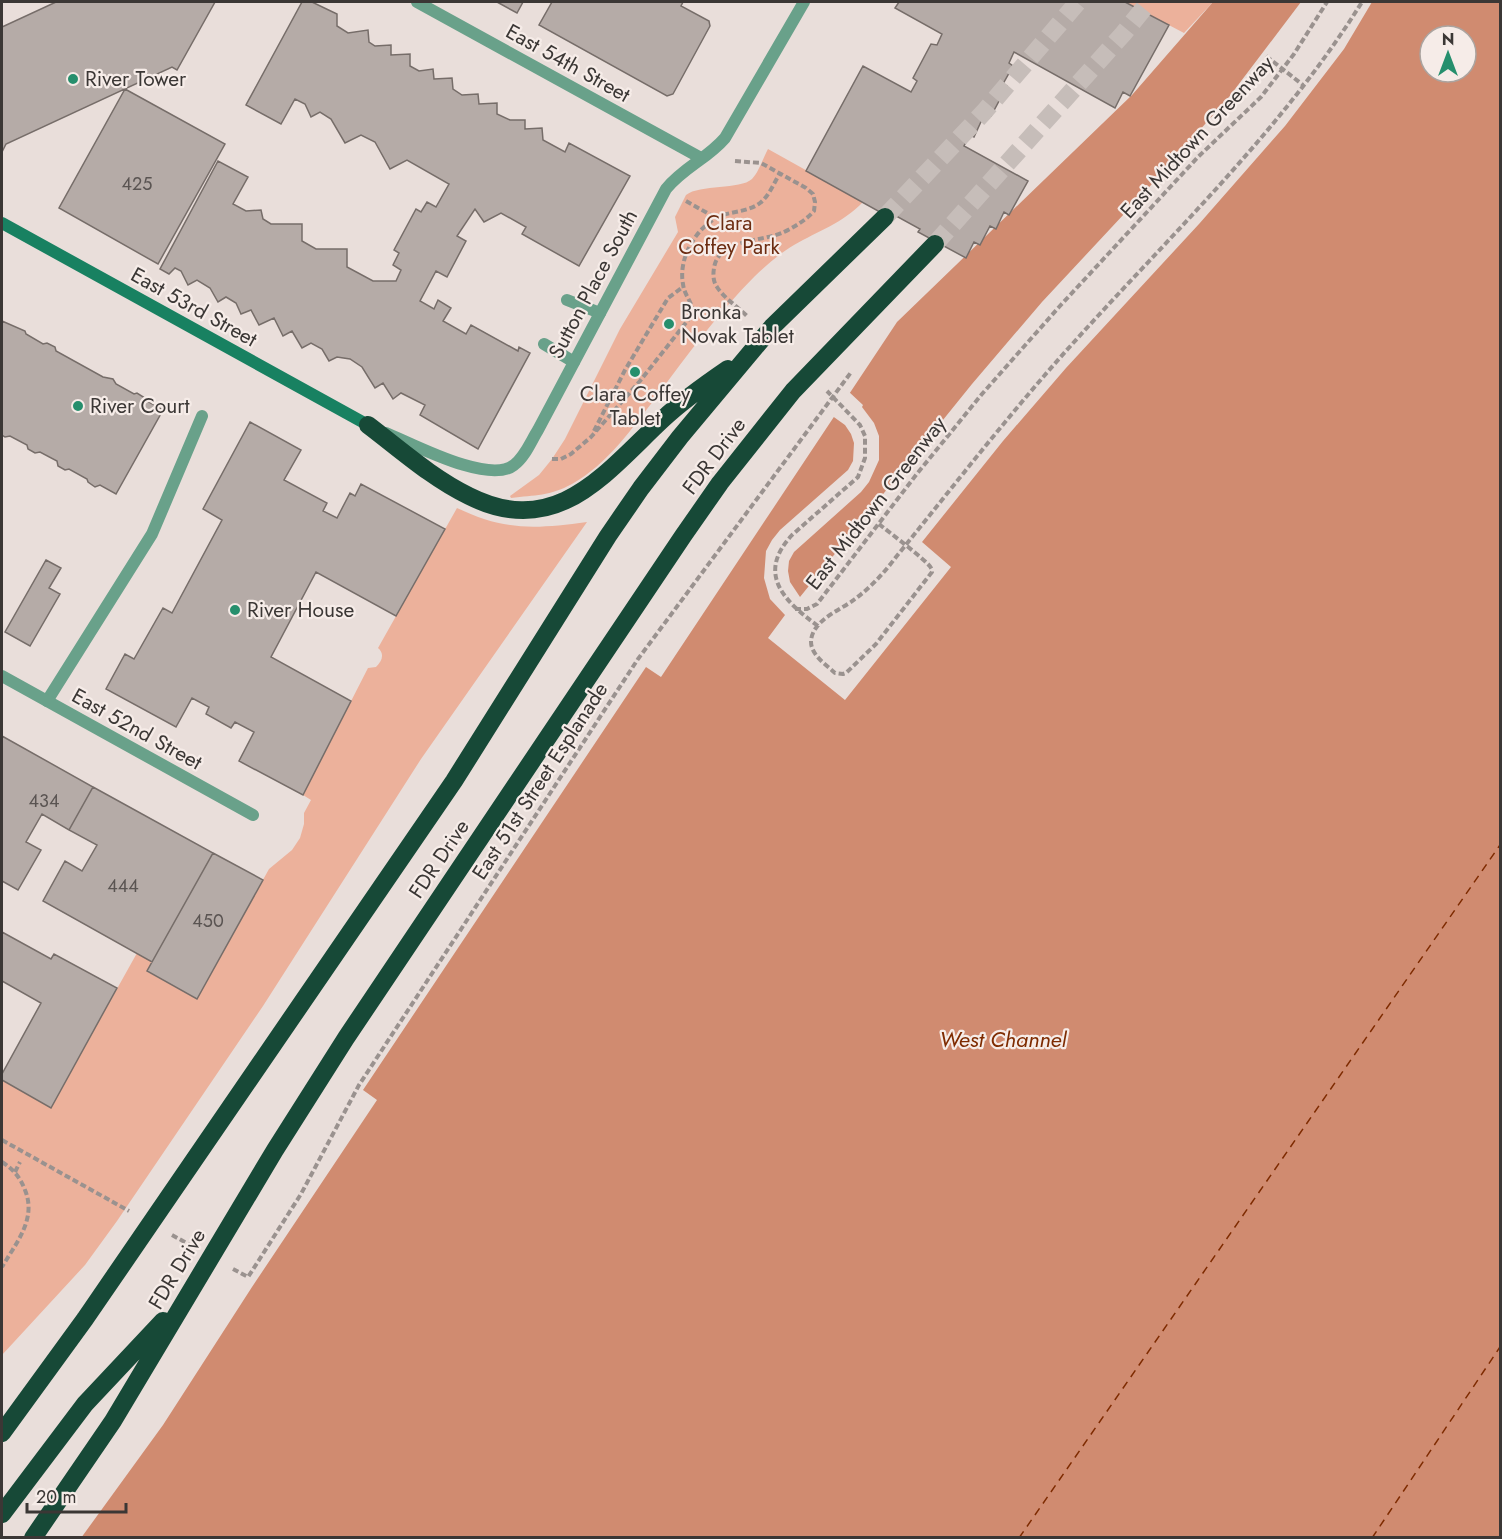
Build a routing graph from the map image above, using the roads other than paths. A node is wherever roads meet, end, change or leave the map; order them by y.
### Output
1 (417, 2) edge
2 (804, 2) edge
3 (701, 158) junction
4 (885, 217) tunnel mouth
5 (2, 223) edge
6 (935, 244) tunnel mouth
7 (567, 300) dead end
8 (600, 313) junction
9 (544, 344) dead end
10 (747, 356) junction
11 (574, 362) junction
12 (201, 416) dead end
13 (368, 425) junction
14 (2, 676) edge
15 (47, 701) junction
16 (254, 815) dead end
17 (188, 1293) junction
18 (20, 1409) junction
19 (2, 1424) edge
20 (2, 1433) edge
21 (2, 1514) edge
22 (33, 1538) edge

1 - 3 street, East 54th Street
2 - 3 street, Sutton Place South
3 - 8 street, Sutton Place South
4 - 10 highway, FDR Drive
5 - 13 main road, East 53rd Street
6 - 17 highway, FDR Drive
7 - 8 street
8 - 11 street, Sutton Place South
9 - 11 street
10 - 13 highway
10 - 18 highway, FDR Drive
11 - 13 street, Sutton Place South
12 - 15 street
14 - 15 street, East 52nd Street
15 - 16 street, East 52nd Street
17 - 21 highway
17 - 22 highway, FDR Drive
18 - 19 highway
18 - 20 highway, FDR Drive

